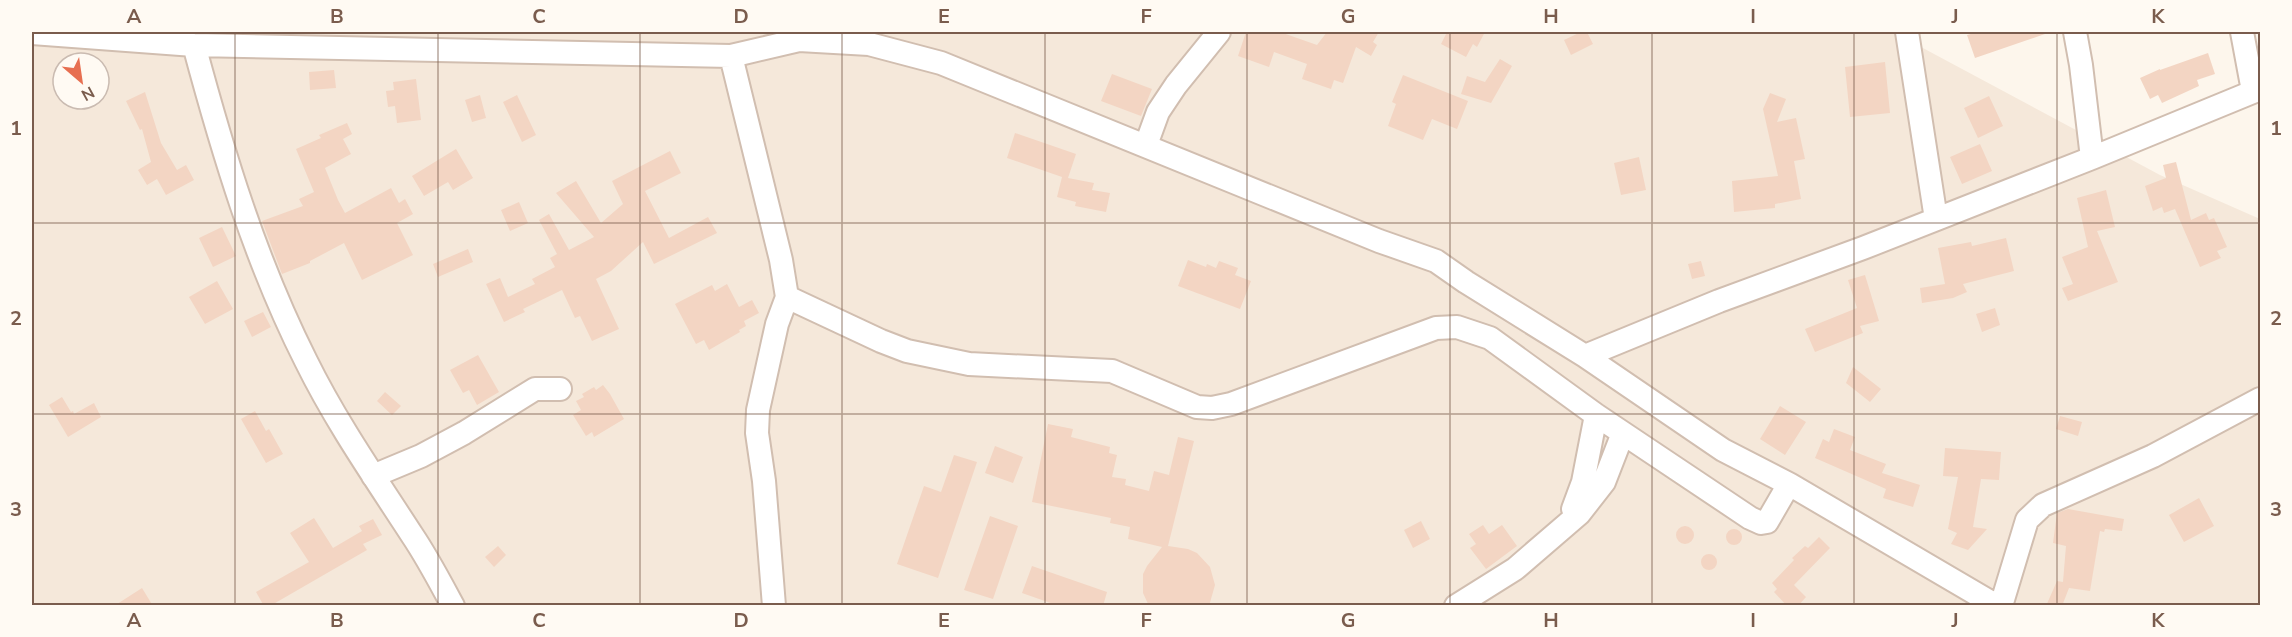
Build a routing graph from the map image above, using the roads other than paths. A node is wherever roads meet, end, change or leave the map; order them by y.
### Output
1 (1219, 32) edge
2 (1907, 32) edge
3 (2075, 32) edge
4 (2242, 32) edge
5 (32, 33) edge
6 (894, 41) edge
7 (194, 45) junction
8 (731, 56) junction
9 (2257, 90) edge
10 (1146, 145) junction
11 (2092, 158) junction
12 (1936, 219) junction
13 (787, 297) junction
14 (1585, 356) junction
15 (560, 389) dead end
16 (2260, 399) edge
17 (1596, 415) junction
18 (1623, 433) junction
19 (373, 476) junction
20 (1790, 484) junction
21 (1563, 530) junction
22 (453, 606) edge
23 (774, 606) edge
24 (1456, 606) edge
25 (1999, 606) edge

1 - 10 street
2 - 12 street
3 - 11 street
4 - 9 street
5 - 7 street
6 - 8 street
6 - 10 street
7 - 8 street
7 - 19 street
8 - 13 street
9 - 11 street
10 - 14 street
11 - 12 street
12 - 14 street
13 - 17 street
13 - 23 street
14 - 20 street
15 - 19 street
16 - 25 street
17 - 18 street
17 - 21 street
18 - 20 street
18 - 21 street
19 - 22 street
20 - 25 street
21 - 24 street

